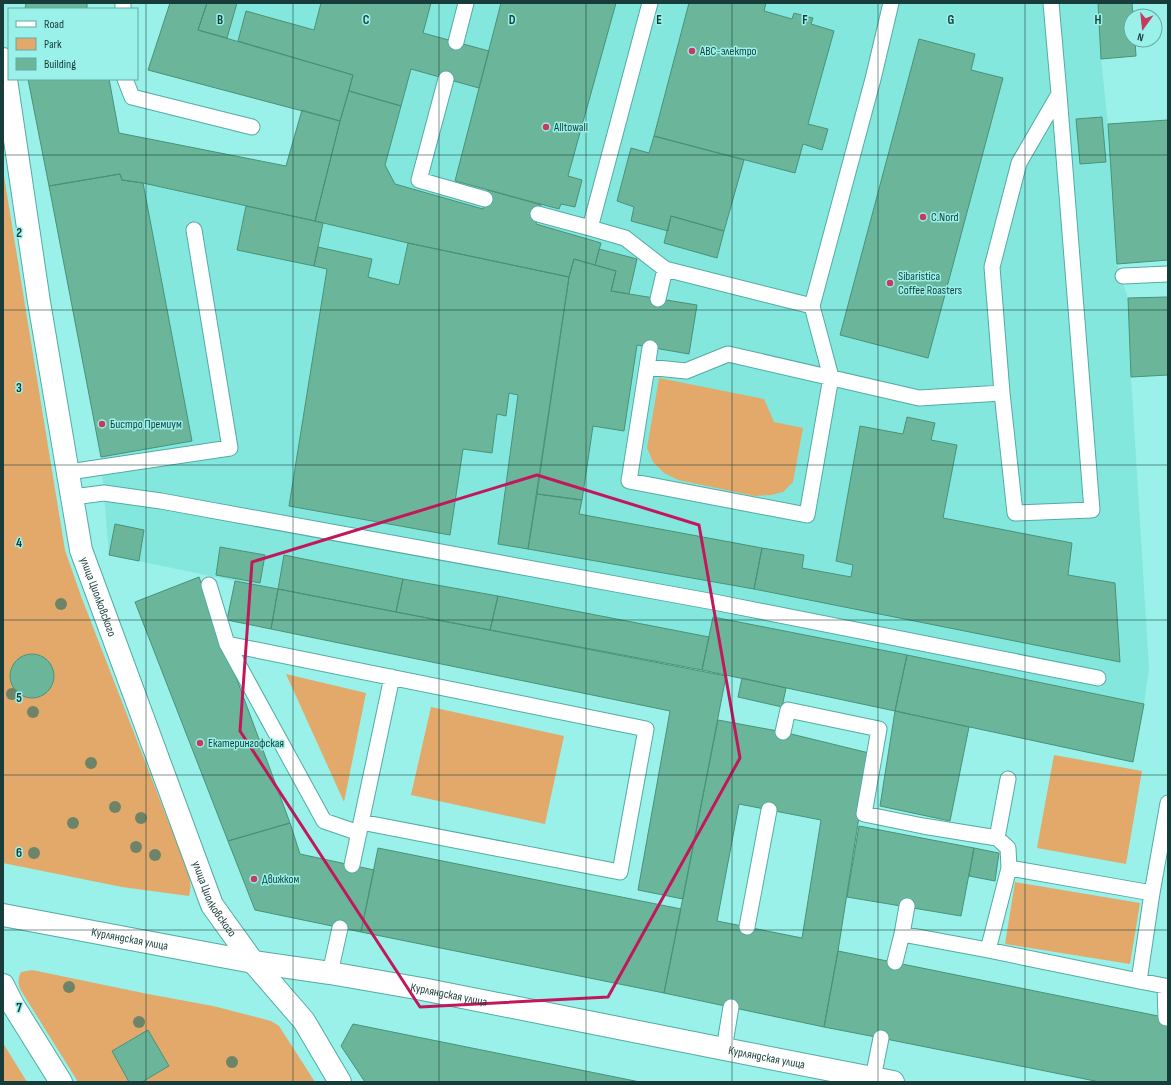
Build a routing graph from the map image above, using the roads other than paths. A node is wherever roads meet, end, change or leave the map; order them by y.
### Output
1 (466, 3) edge
2 (650, 3) edge
3 (891, 3) edge
4 (1051, 3) edge
5 (456, 42) dead end
6 (3, 59) edge
7 (446, 79) dead end
8 (125, 80) edge
9 (1059, 94) junction
10 (252, 127) dead end
11 (485, 199) dead end
12 (538, 214) dead end
13 (590, 228) junction
14 (194, 230) dead end
15 (664, 269) junction
16 (1168, 274) edge
17 (1123, 276) dead end
18 (658, 299) dead end
19 (812, 306) junction
20 (650, 348) dead end
21 (647, 368) junction
22 (831, 377) junction
23 (1002, 393) junction
24 (69, 472) junction
25 (73, 497) junction
26 (209, 585) dead end
27 (227, 644) junction
28 (392, 677) junction
29 (1098, 678) dead end
30 (783, 732) dead end
31 (1008, 779) dead end
32 (1168, 803) edge
33 (769, 810) dead end
34 (360, 828) junction
35 (997, 838) junction
36 (352, 865) dead end
37 (1009, 868) junction
38 (1152, 893) junction
39 (907, 906) dead end
40 (3, 915) edge
41 (747, 927) dead end
42 (340, 928) dead end
43 (902, 934) junction
44 (988, 950) junction
45 (252, 962) junction
46 (895, 962) dead end
47 (330, 973) junction
48 (1139, 981) junction
49 (3, 985) edge
50 (731, 1007) dead end
51 (1166, 1018) dead end
52 (881, 1038) dead end
53 (724, 1049) junction
54 (883, 1080) edge
55 (61, 1082) edge
56 (340, 1082) edge

1 - 5 lane
2 - 13 lane
3 - 19 lane
4 - 9 lane
6 - 24 street, улица Циолковского
7 - 11 lane
8 - 10 lane
9 - 23 lane
9 - 23 lane
12 - 13 lane
13 - 15 lane
14 - 24 lane
15 - 18 lane
15 - 19 lane
16 - 17 lane
19 - 22 lane
20 - 21 lane
21 - 22 lane
21 - 22 lane
22 - 23 lane
24 - 25 street, улица Циолковского
25 - 29 lane
25 - 45 street, улица Циолковского
26 - 27 lane
27 - 28 lane
27 - 34 lane
28 - 34 lane
28 - 34 lane
30 - 35 lane
31 - 35 lane
32 - 38 lane
33 - 41 lane
34 - 36 lane
35 - 37 lane
37 - 38 lane
37 - 44 lane
38 - 48 lane
39 - 43 lane
40 - 45 street, Курляндская улица
42 - 47 lane
43 - 44 lane
43 - 46 lane
44 - 48 lane
45 - 47 street, Курляндская улица
45 - 56 street, улица Циолковского
47 - 53 street, Курляндская улица
48 - 51 lane
49 - 55 street
50 - 53 lane
52 - 54 lane
53 - 54 street, Курляндская улица

